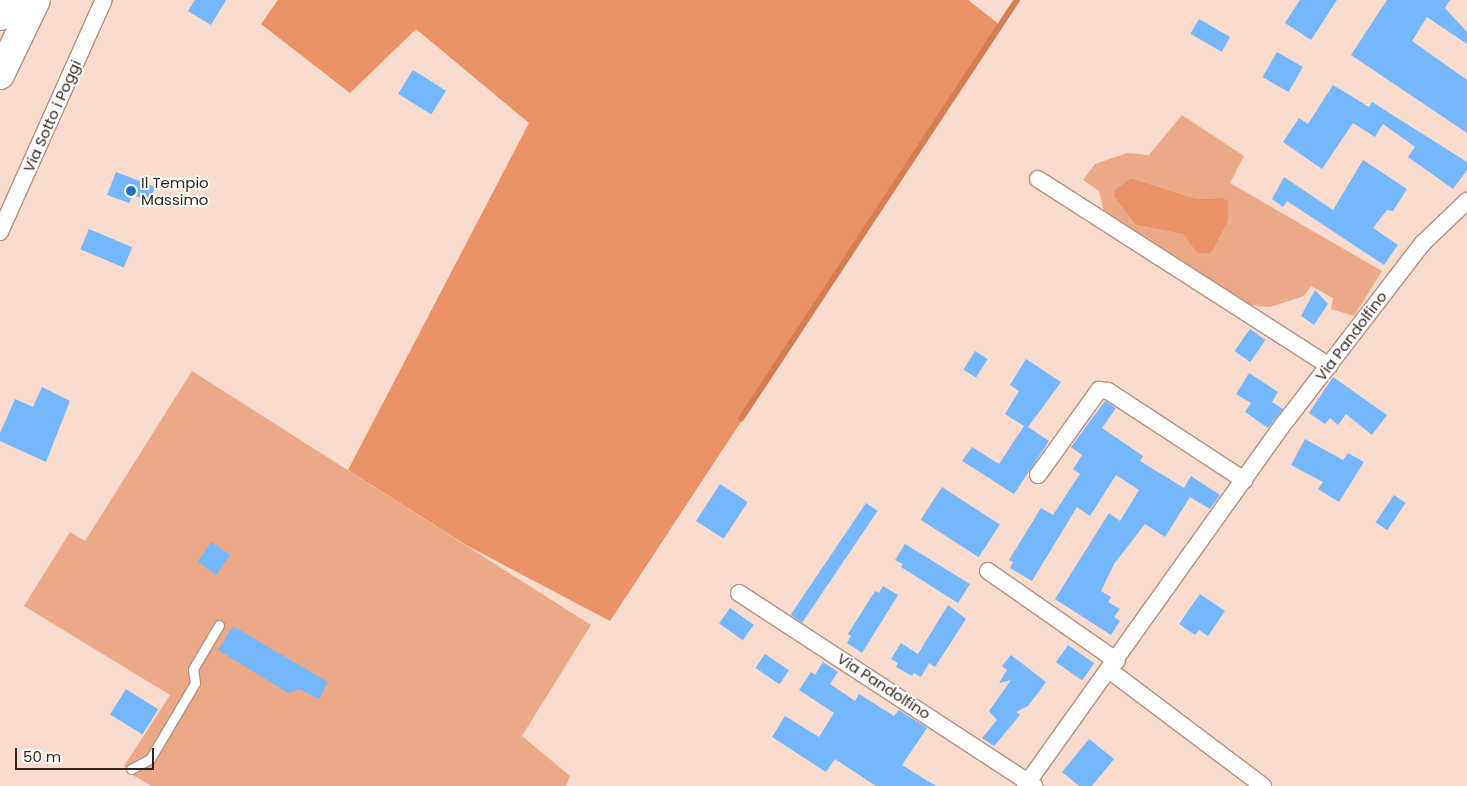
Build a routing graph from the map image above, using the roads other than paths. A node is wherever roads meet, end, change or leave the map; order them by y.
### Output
1 (8, 0) edge
2 (36, 0) edge
3 (104, 0) edge
4 (0, 16) edge
5 (0, 75) edge
6 (1038, 180) dead end
7 (1467, 201) edge
8 (0, 232) edge
9 (1328, 366) junction
10 (1038, 475) dead end
11 (1244, 480) junction
12 (988, 571) dead end
13 (739, 592) dead end
14 (219, 625) dead end
15 (1113, 666) junction
16 (131, 769) dead end
17 (1029, 784) edge
18 (1262, 786) edge

1 - 4 highway
2 - 5 highway
3 - 8 street, Via Sotto i Poggi
6 - 9 street
7 - 9 street, Via Pandolfino
9 - 11 street, Via Pandolfino
10 - 11 street
11 - 15 street, Via Pandolfino
12 - 15 street
13 - 17 street, Via Pandolfino
14 - 16 lane
15 - 17 street, Via Pandolfino
15 - 18 street

